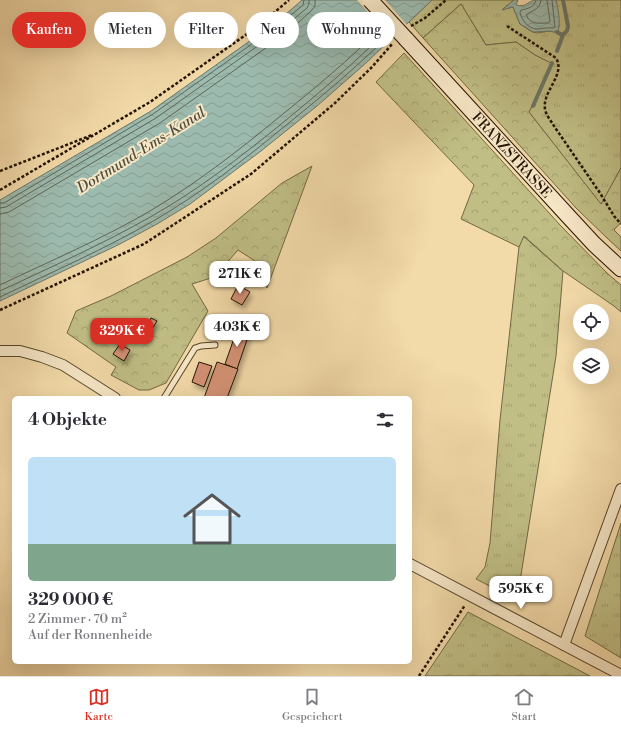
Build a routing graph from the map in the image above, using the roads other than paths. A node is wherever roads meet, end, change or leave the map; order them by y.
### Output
1 (370, 0) edge
2 (621, 269) edge
3 (215, 345) dead end
4 (0, 351) edge
5 (112, 396) edge
6 (165, 396) edge
7 (621, 489) edge
8 (412, 565) edge
9 (564, 645) junction
10 (621, 675) edge

1 - 2 main road, FRANZSTRASSE, bridge
3 - 6 lane
4 - 5 street
7 - 9 street
8 - 9 street
9 - 10 street

